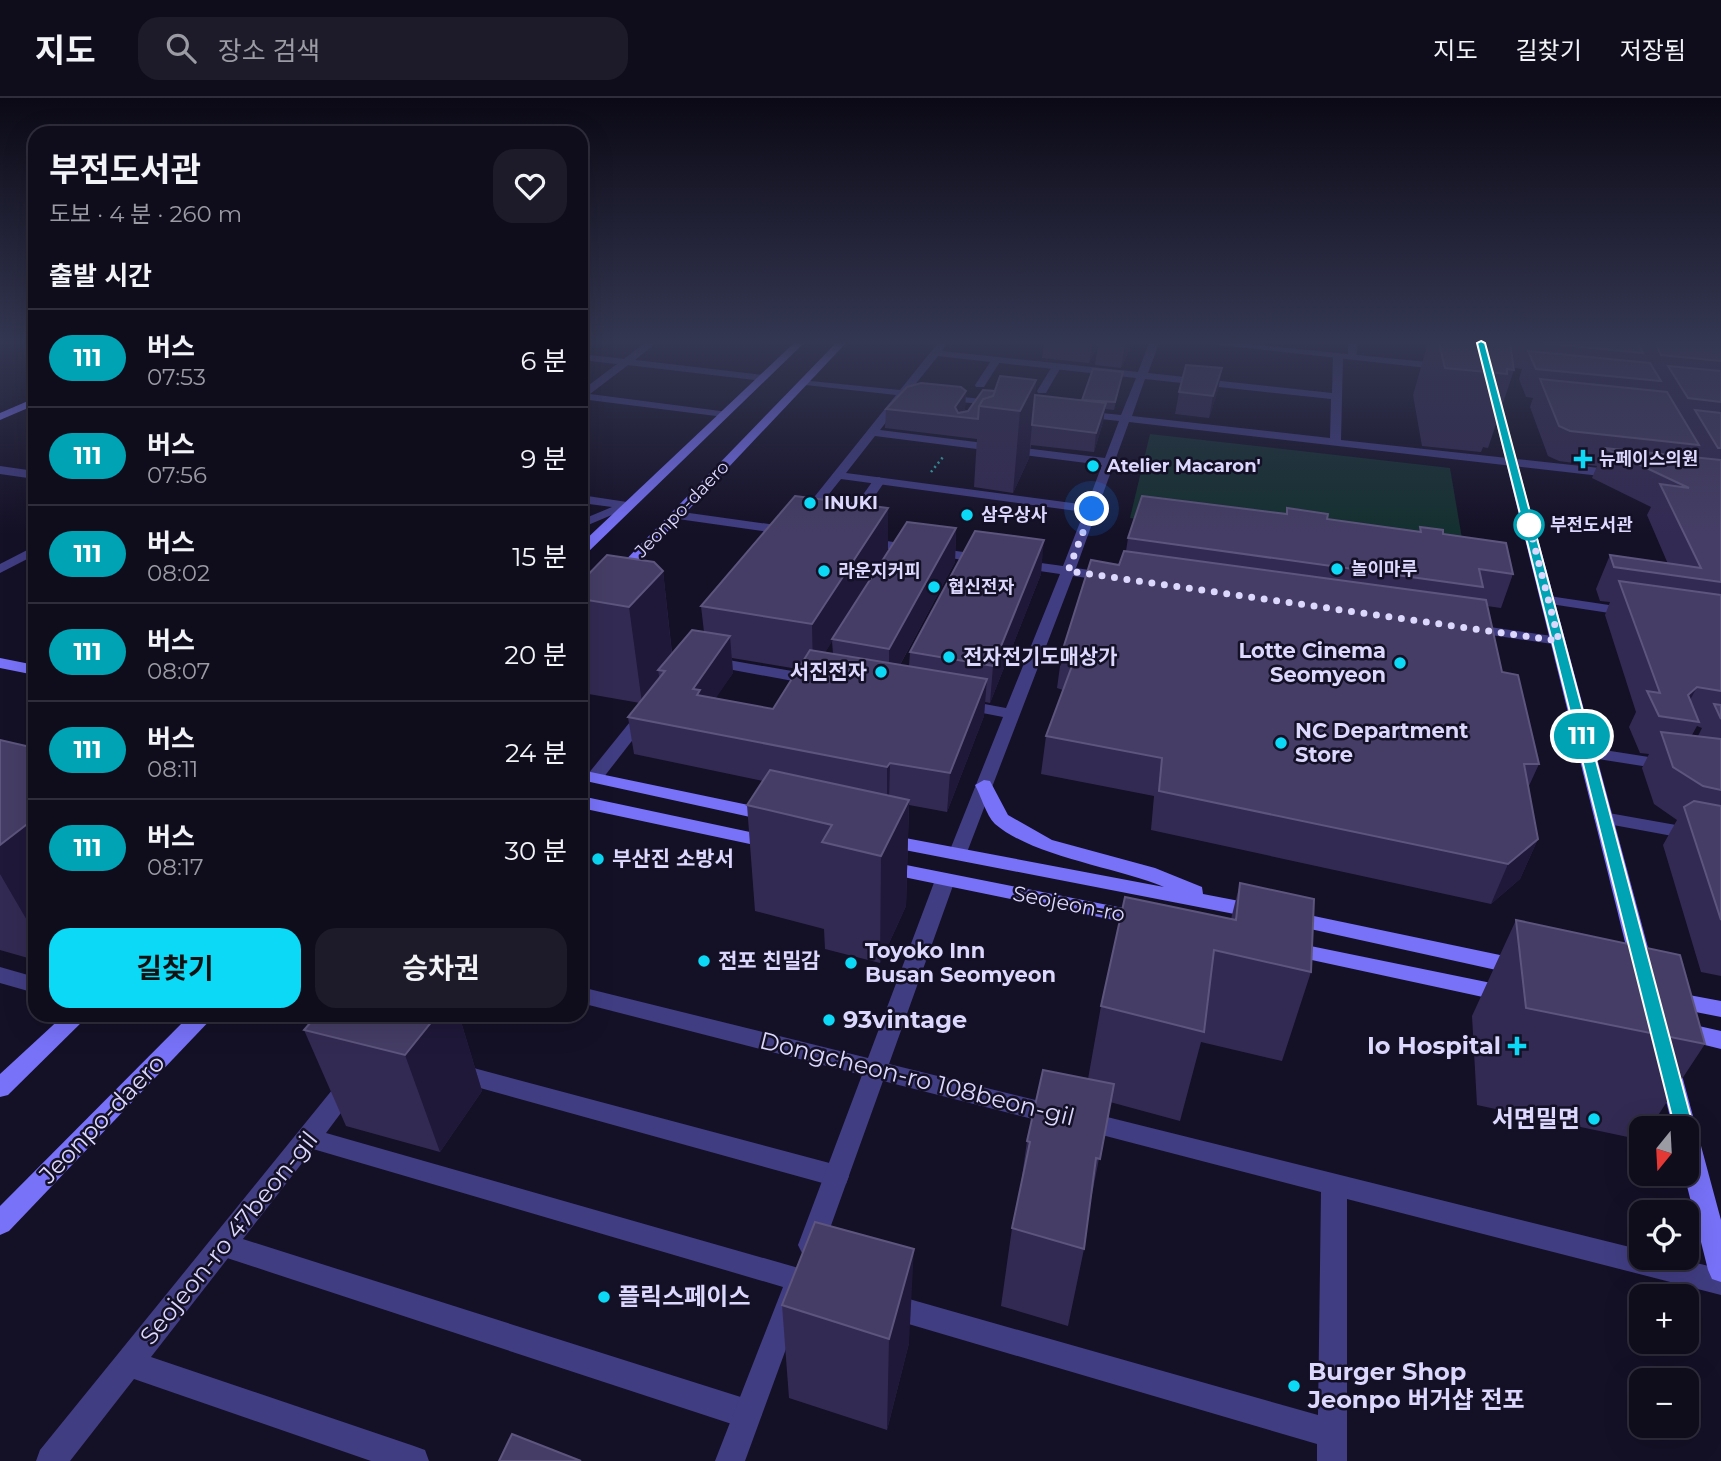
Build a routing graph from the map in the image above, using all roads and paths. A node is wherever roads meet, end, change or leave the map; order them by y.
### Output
1 (23, 407) edge
2 (665, 407) edge
3 (732, 407) edge
4 (781, 407) edge
5 (892, 407) edge
6 (1129, 407) edge
7 (1338, 407) edge
8 (1497, 407) edge
9 (1071, 412) edge
10 (724, 414) junction
11 (0, 417) edge
12 (1125, 418) junction
13 (872, 432) junction
14 (954, 442) junction
15 (1335, 442) junction
16 (1109, 462) junction
17 (1512, 462) junction
18 (0, 470) edge
19 (28, 474) edge
20 (837, 475) junction
21 (1632, 476) edge
22 (878, 481) junction
23 (921, 486) junction
24 (588, 500) edge
25 (627, 506) junction
26 (1092, 509) junction
27 (675, 515) junction
28 (588, 521) edge
29 (588, 544) edge
30 (28, 554) edge
31 (0, 569) edge
32 (1068, 571) junction
33 (1123, 579) edge
34 (609, 586) edge
35 (1549, 600) junction
36 (1642, 614) edge
37 (1450, 626) edge
38 (1559, 641) junction
39 (691, 658) edge
40 (0, 663) edge
41 (28, 669) edge
42 (826, 678) edge
43 (655, 702) edge
44 (946, 702) edge
45 (1011, 714) junction
46 (1585, 752) junction
47 (1681, 767) edge
48 (588, 769) edge
49 (588, 773) edge
50 (984, 785) junction
51 (588, 803) edge
52 (782, 818) edge
53 (1603, 818) junction
54 (862, 835) edge
55 (1721, 839) edge
56 (797, 848) edge
57 (957, 855) junction
58 (864, 862) edge
59 (945, 880) junction
60 (1235, 907) junction
61 (1158, 922) edge
62 (1278, 946) edge
63 (1541, 972) edge
64 (0, 975) edge
65 (28, 983) edge
66 (1519, 996) edge
67 (588, 997) edge
68 (1721, 1009) edge
69 (71, 1022) edge
70 (197, 1022) edge
71 (1658, 1027) edge
72 (1721, 1040) edge
73 (1665, 1053) edge
74 (369, 1062) edge
75 (430, 1066) dead end
76 (877, 1069) junction
77 (0, 1088) edge
78 (1682, 1116) edge
79 (309, 1138) junction
80 (836, 1176) junction
81 (1334, 1185) junction
82 (1699, 1185) edge
83 (0, 1223) edge
84 (224, 1245) junction
85 (1721, 1270) edge
86 (798, 1279) junction
87 (1721, 1282) edge
88 (838, 1291) edge
89 (865, 1299) edge
90 (129, 1363) junction
91 (747, 1414) junction
92 (1332, 1448) edge
93 (51, 1461) edge
94 (414, 1461) edge
95 (730, 1461) edge

1 - 11 main road
2 - 10 street
3 - 10 main road, Jeonpo-daero
4 - 27 main road, Jeonpo-daero
5 - 13 street
6 - 12 street
7 - 15 street
8 - 17 main road
9 - 12 street
10 - 25 main road, Jeonpo-daero
12 - 15 street
12 - 16 street
13 - 14 street
13 - 20 street
14 - 16 street
14 - 23 path
15 - 17 street
16 - 26 street
17 - 21 street
17 - 35 main road
18 - 19 street
20 - 22 street
20 - 27 street
22 - 23 street
22 - 32 street
23 - 26 street
24 - 25 street
25 - 28 street
25 - 29 main road, Jeonpo-daero
26 - 32 street
27 - 34 main road, Jeonpo-daero
30 - 31 street
32 - 33 street
32 - 45 street
35 - 36 street
35 - 38 main road
37 - 38 street
38 - 46 main road
39 - 42 street
40 - 41 main road
43 - 48 street
44 - 45 street
45 - 50 street
46 - 47 street
46 - 53 main road
49 - 52 main road
50 - 57 street
50 - 60 main road
51 - 56 main road
53 - 55 street
53 - 68 main road
54 - 57 main road, Seojeon-ro
57 - 60 main road, Seojeon-ro
58 - 59 main road, Seojeon-ro
59 - 61 main road, Seojeon-ro
59 - 76 street
60 - 63 main road, Seojeon-ro
62 - 66 main road
64 - 65 street
67 - 76 street, Dongcheon-ro 108beon-gil
69 - 77 main road
70 - 83 main road, Jeonpo-daero
71 - 72 main road
73 - 78 main road
74 - 79 street, Seojeon-ro 47beon-gil
75 - 80 street
76 - 80 street
76 - 81 street, Dongcheon-ro 108beon-gil
79 - 84 street, Seojeon-ro 47beon-gil
79 - 86 street
80 - 86 street
81 - 87 street, Dongcheon-ro 108beon-gil
81 - 92 street
82 - 85 main road
84 - 90 street, Seojeon-ro 47beon-gil
84 - 91 street
86 - 88 street
86 - 91 street
89 - 92 street
90 - 93 street, Seojeon-ro 47beon-gil
90 - 94 street
91 - 95 street

